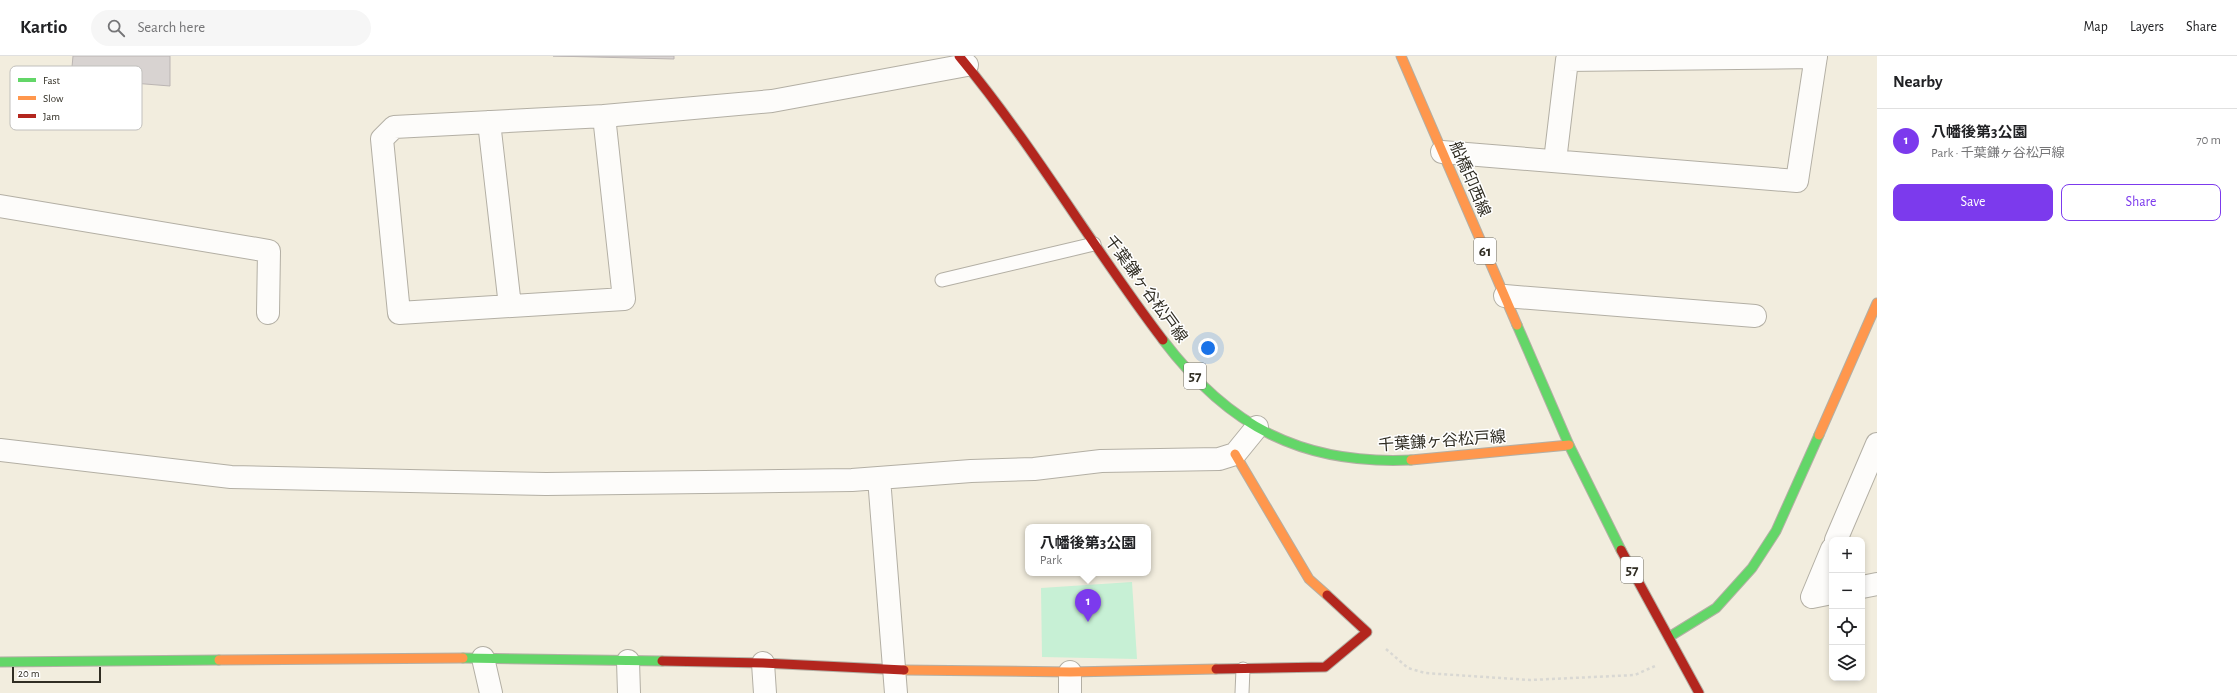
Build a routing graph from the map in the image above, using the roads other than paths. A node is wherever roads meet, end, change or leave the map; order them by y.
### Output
1 (1402, 56) edge
2 (1816, 57) edge
3 (963, 61) edge
4 (604, 116) junction
5 (489, 122) junction
6 (1442, 152) junction
7 (1555, 161) junction
8 (0, 206) edge
9 (1094, 244) junction
10 (942, 280) dead end
11 (1505, 296) junction
12 (1877, 304) edge
13 (510, 306) junction
14 (268, 312) dead end
15 (1755, 316) dead end
16 (1257, 427) junction
17 (1877, 444) edge
18 (1569, 445) junction
19 (0, 450) edge
20 (1235, 454) junction
21 (879, 478) junction
22 (1837, 537) edge
23 (1829, 556) edge
24 (1877, 584) edge
25 (1865, 586) edge
26 (1829, 594) edge
27 (1669, 637) junction
28 (484, 658) junction
29 (628, 660) junction
30 (0, 662) edge
31 (763, 663) junction
32 (1243, 668) junction
33 (895, 670) junction
34 (1070, 683) edge
35 (491, 693) edge
36 (629, 693) edge
37 (765, 693) edge
38 (896, 693) edge
39 (1242, 693) edge
40 (1699, 693) edge

1 - 6 street, 船橋印西線 / 61
2 - 7 street
2 - 7 street
3 - 4 street
3 - 9 street, 千葉鎌ヶ谷松戸線 / 57
4 - 5 street
4 - 13 street
5 - 13 street
5 - 13 street
6 - 7 street
6 - 11 street, 船橋印西線 / 61
8 - 14 street
9 - 10 lane
9 - 16 street, 千葉鎌ヶ谷松戸線 / 57
11 - 15 street
11 - 18 street, 船橋印西線 / 61
12 - 27 street
16 - 18 street, 千葉鎌ヶ谷松戸線 / 57
16 - 20 street
17 - 22 street
18 - 27 street, 57
19 - 21 street
20 - 21 street
20 - 32 street
21 - 33 street
23 - 26 street
24 - 25 street
27 - 40 street, 57
28 - 29 street
28 - 30 street
28 - 35 street
29 - 31 street
29 - 36 street
31 - 33 street
31 - 37 street
32 - 34 street
32 - 39 lane
33 - 34 street
33 - 38 street

